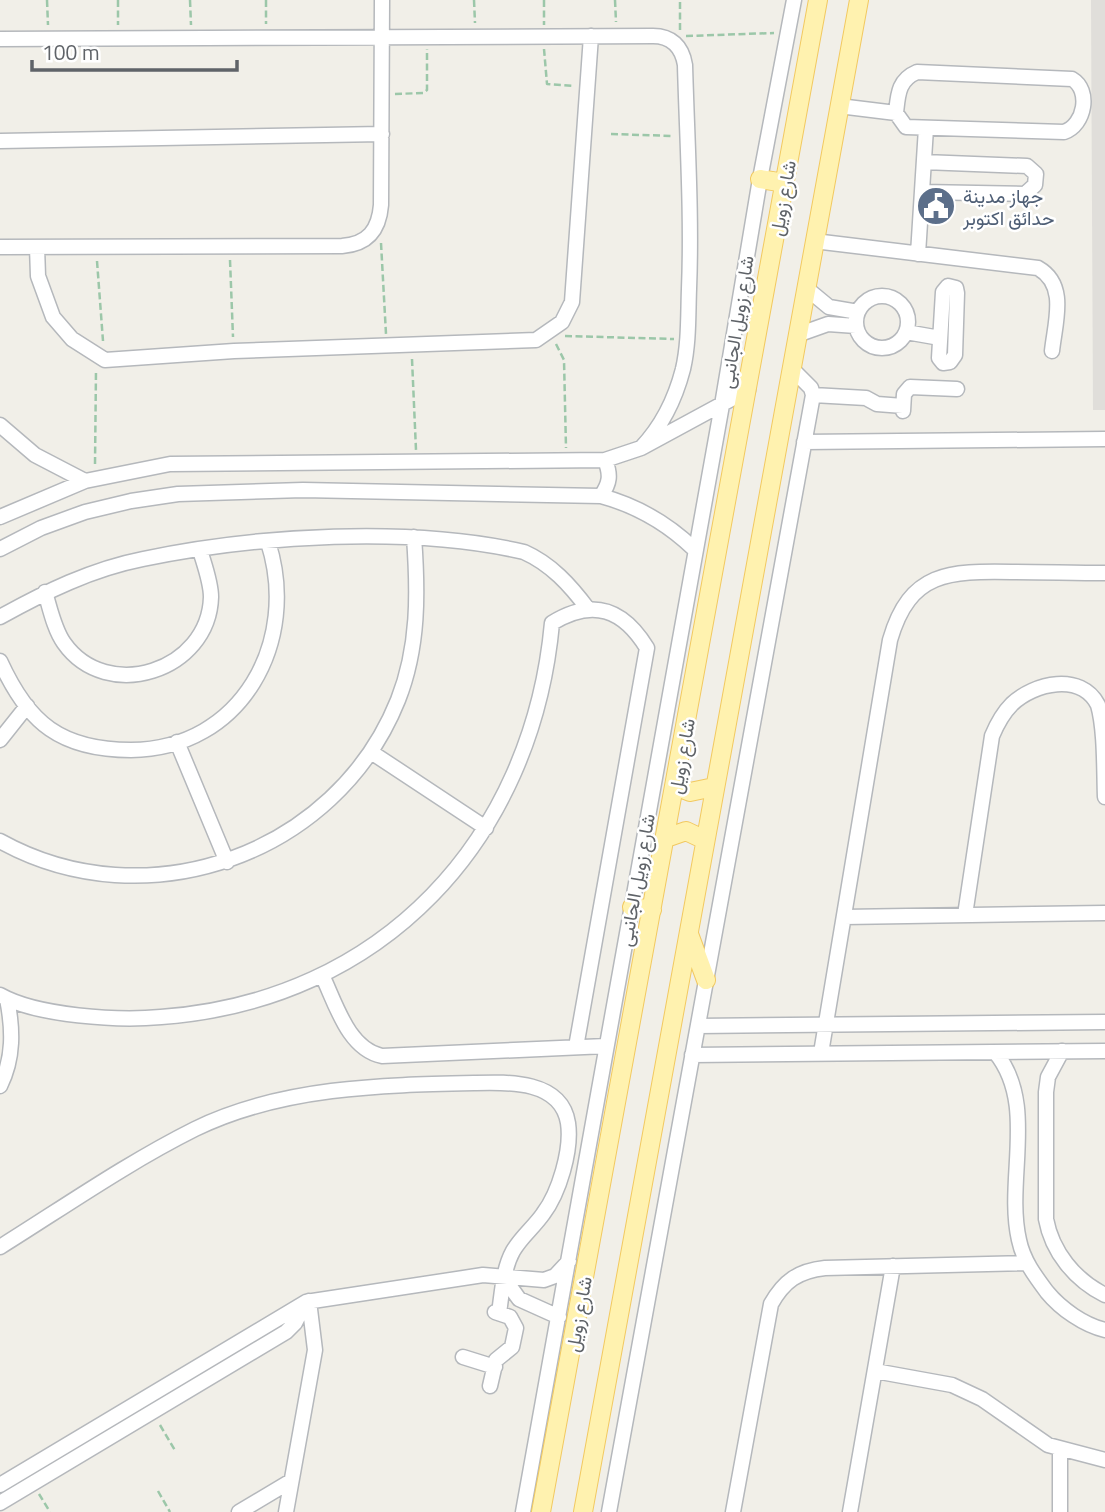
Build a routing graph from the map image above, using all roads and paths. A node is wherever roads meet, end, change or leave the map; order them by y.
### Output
1 (47, 0) edge
2 (118, 0) edge
3 (190, 0) edge
4 (265, 0) edge
5 (382, 0) edge
6 (474, 0) edge
7 (544, 0) edge
8 (615, 0) edge
9 (680, 0) edge
10 (794, 0) edge
11 (818, 0) edge
12 (859, 0) edge
13 (788, 33) junction
14 (544, 36) junction
15 (591, 36) junction
16 (616, 36) junction
17 (382, 37) junction
18 (426, 37) junction
19 (475, 37) junction
20 (191, 38) junction
21 (266, 38) junction
22 (0, 39) edge
23 (48, 39) junction
24 (119, 39) junction
25 (675, 43) junction
26 (587, 86) junction
27 (382, 94) junction
28 (839, 106) junction
29 (896, 113) junction
30 (926, 128) junction
31 (382, 134) junction
32 (611, 134) dead end
33 (687, 136) junction
34 (0, 141) edge
35 (923, 162) junction
36 (760, 179) junction
37 (785, 183) junction
38 (922, 191) junction
39 (380, 218) junction
40 (814, 241) junction
41 (229, 246) junction
42 (0, 247) edge
43 (37, 247) junction
44 (96, 247) junction
45 (918, 254) junction
46 (806, 288) junction
47 (857, 319) junction
48 (906, 332) junction
49 (797, 335) junction
50 (545, 336) junction
51 (940, 338) dead end
52 (688, 339) junction
53 (411, 346) junction
54 (387, 347) junction
55 (234, 351) junction
56 (1052, 352) dead end
57 (100, 358) junction
58 (790, 368) junction
59 (957, 389) dead end
60 (748, 390) junction
61 (813, 396) junction
62 (722, 405) junction
63 (0, 425) edge
64 (1105, 439) edge
65 (804, 442) junction
66 (640, 449) junction
67 (416, 460) junction
68 (605, 460) junction
69 (566, 462) junction
70 (90, 479) junction
71 (601, 496) junction
72 (0, 517) edge
73 (414, 537) junction
74 (268, 542) junction
75 (0, 549) edge
76 (694, 549) junction
77 (200, 550) junction
78 (1105, 573) edge
79 (45, 592) junction
80 (588, 609) junction
81 (0, 617) edge
82 (0, 661) edge
83 (27, 706) junction
84 (0, 740) edge
85 (177, 743) junction
86 (371, 752) junction
87 (675, 786) junction
88 (714, 787) junction
89 (1105, 797) edge
90 (486, 828) junction
91 (666, 838) junction
92 (705, 840) junction
93 (0, 841) edge
94 (227, 862) junction
95 (632, 907) junction
96 (652, 910) junction
97 (1105, 913) edge
98 (965, 915) junction
99 (844, 917) junction
100 (688, 931) junction
101 (322, 975) junction
102 (706, 980) junction
103 (4, 997) edge
104 (1105, 1022) edge
105 (825, 1025) junction
106 (698, 1026) junction
107 (606, 1046) junction
108 (576, 1047) junction
109 (1062, 1051) junction
110 (1105, 1051) edge
111 (995, 1052) junction
112 (821, 1054) junction
113 (692, 1055) junction
114 (0, 1086) edge
115 (0, 1247) edge
116 (570, 1258) junction
117 (1027, 1263) junction
118 (893, 1266) junction
119 (504, 1278) junction
120 (1105, 1295) edge
121 (307, 1302) junction
122 (559, 1317) junction
123 (1105, 1330) edge
124 (463, 1357) dead end
125 (495, 1367) junction
126 (875, 1371) junction
127 (490, 1386) dead end
128 (152, 1412) junction
129 (1060, 1451) junction
130 (176, 1452) dead end
131 (1105, 1460) edge
132 (291, 1481) junction
133 (33, 1483) junction
134 (0, 1485) edge
135 (158, 1491) dead end
136 (0, 1503) edge
137 (50, 1512) edge
138 (170, 1512) edge
139 (239, 1512) edge
140 (286, 1512) edge
141 (523, 1512) edge
142 (541, 1512) edge
143 (583, 1512) edge
144 (609, 1512) edge
145 (733, 1512) edge
146 (850, 1512) edge
147 (1060, 1512) edge

1 - 23 path
2 - 24 path
3 - 20 path
4 - 21 path
5 - 17 street
6 - 19 path
7 - 14 path
8 - 16 path
9 - 25 path
10 - 13 street, شارع زويل الجانبى
11 - 37 main road, شارع زويل
12 - 28 main road, شارع زويل
13 - 25 path
13 - 36 street, شارع زويل الجانبى
14 - 15 street
14 - 19 street
14 - 26 path
15 - 16 street
15 - 26 street
16 - 25 street
17 - 18 street
17 - 21 street
17 - 27 street
18 - 19 street
18 - 27 path
20 - 21 street
20 - 24 street
22 - 23 street
23 - 24 street
25 - 33 street
26 - 50 street
27 - 31 street
28 - 29 street
28 - 40 main road, شارع زويل
29 - 30 street
29 - 30 street
30 - 35 street
31 - 34 street
31 - 39 street
32 - 33 path
33 - 52 street
35 - 38 street
35 - 38 street
36 - 37 main road
36 - 62 street, شارع زويل الجانبى
37 - 60 main road, شارع زويل
38 - 45 street
39 - 41 street
39 - 54 path
40 - 45 street
40 - 46 main road, شارع زويل
41 - 44 street
41 - 55 path
42 - 43 street
43 - 44 street
43 - 57 street
44 - 57 path
45 - 56 street
46 - 47 street
46 - 49 main road, شارع زويل
47 - 48 street
47 - 48 street
47 - 49 street
48 - 51 street
49 - 58 main road, شارع زويل
50 - 52 path
50 - 53 street
50 - 69 path
52 - 66 street
53 - 54 street
53 - 67 path
54 - 55 street
55 - 57 street
57 - 70 path
58 - 61 street
58 - 88 main road, شارع زويل
59 - 61 street
60 - 62 street
60 - 87 main road, شارع زويل
61 - 65 street
62 - 66 street
62 - 76 street, شارع زويل الجانبى
63 - 70 street
64 - 65 street
65 - 102 street
66 - 68 street
67 - 69 street
67 - 70 street
68 - 69 street
68 - 71 street
70 - 72 street
71 - 75 street
71 - 76 street
73 - 74 street
73 - 80 street
73 - 86 street
74 - 77 street
74 - 85 street
76 - 95 street, شارع زويل الجانبى
77 - 79 street
77 - 79 street
78 - 99 street
79 - 81 street
80 - 90 street
80 - 108 street
82 - 83 street
83 - 84 street
83 - 85 street
85 - 94 street
86 - 90 street
86 - 94 street
87 - 88 main road
87 - 91 main road, شارع زويل
88 - 92 main road, شارع زويل
89 - 98 street
90 - 101 street
91 - 92 main road
91 - 96 main road, شارع زويل
92 - 100 main road, شارع زويل
93 - 94 street
95 - 96 main road
95 - 107 street, شارع زويل الجانبى
96 - 142 main road, شارع زويل
97 - 98 street
98 - 99 street
99 - 105 street
100 - 102 main road
100 - 143 main road, شارع زويل
101 - 103 street
101 - 108 street
102 - 106 street
103 - 114 street
104 - 105 street
105 - 106 street
105 - 112 street
106 - 113 street
107 - 108 street
107 - 116 street, شارع زويل الجانبى
109 - 110 street
109 - 111 street
109 - 120 street
111 - 112 street
111 - 117 street
112 - 113 street
113 - 144 street
115 - 119 street
116 - 119 street
116 - 122 street, شارع زويل الجانبى
117 - 118 street
117 - 123 street
118 - 126 street
118 - 145 street
119 - 121 street
119 - 122 street
119 - 125 street
121 - 128 street
121 - 132 street
121 - 134 street
122 - 141 street, شارع زويل الجانبى
124 - 125 street
125 - 127 street
126 - 129 street
126 - 146 street
128 - 130 path
128 - 133 street
129 - 131 street
129 - 147 street
132 - 139 street
132 - 140 street
133 - 136 street
133 - 137 path
135 - 138 path

